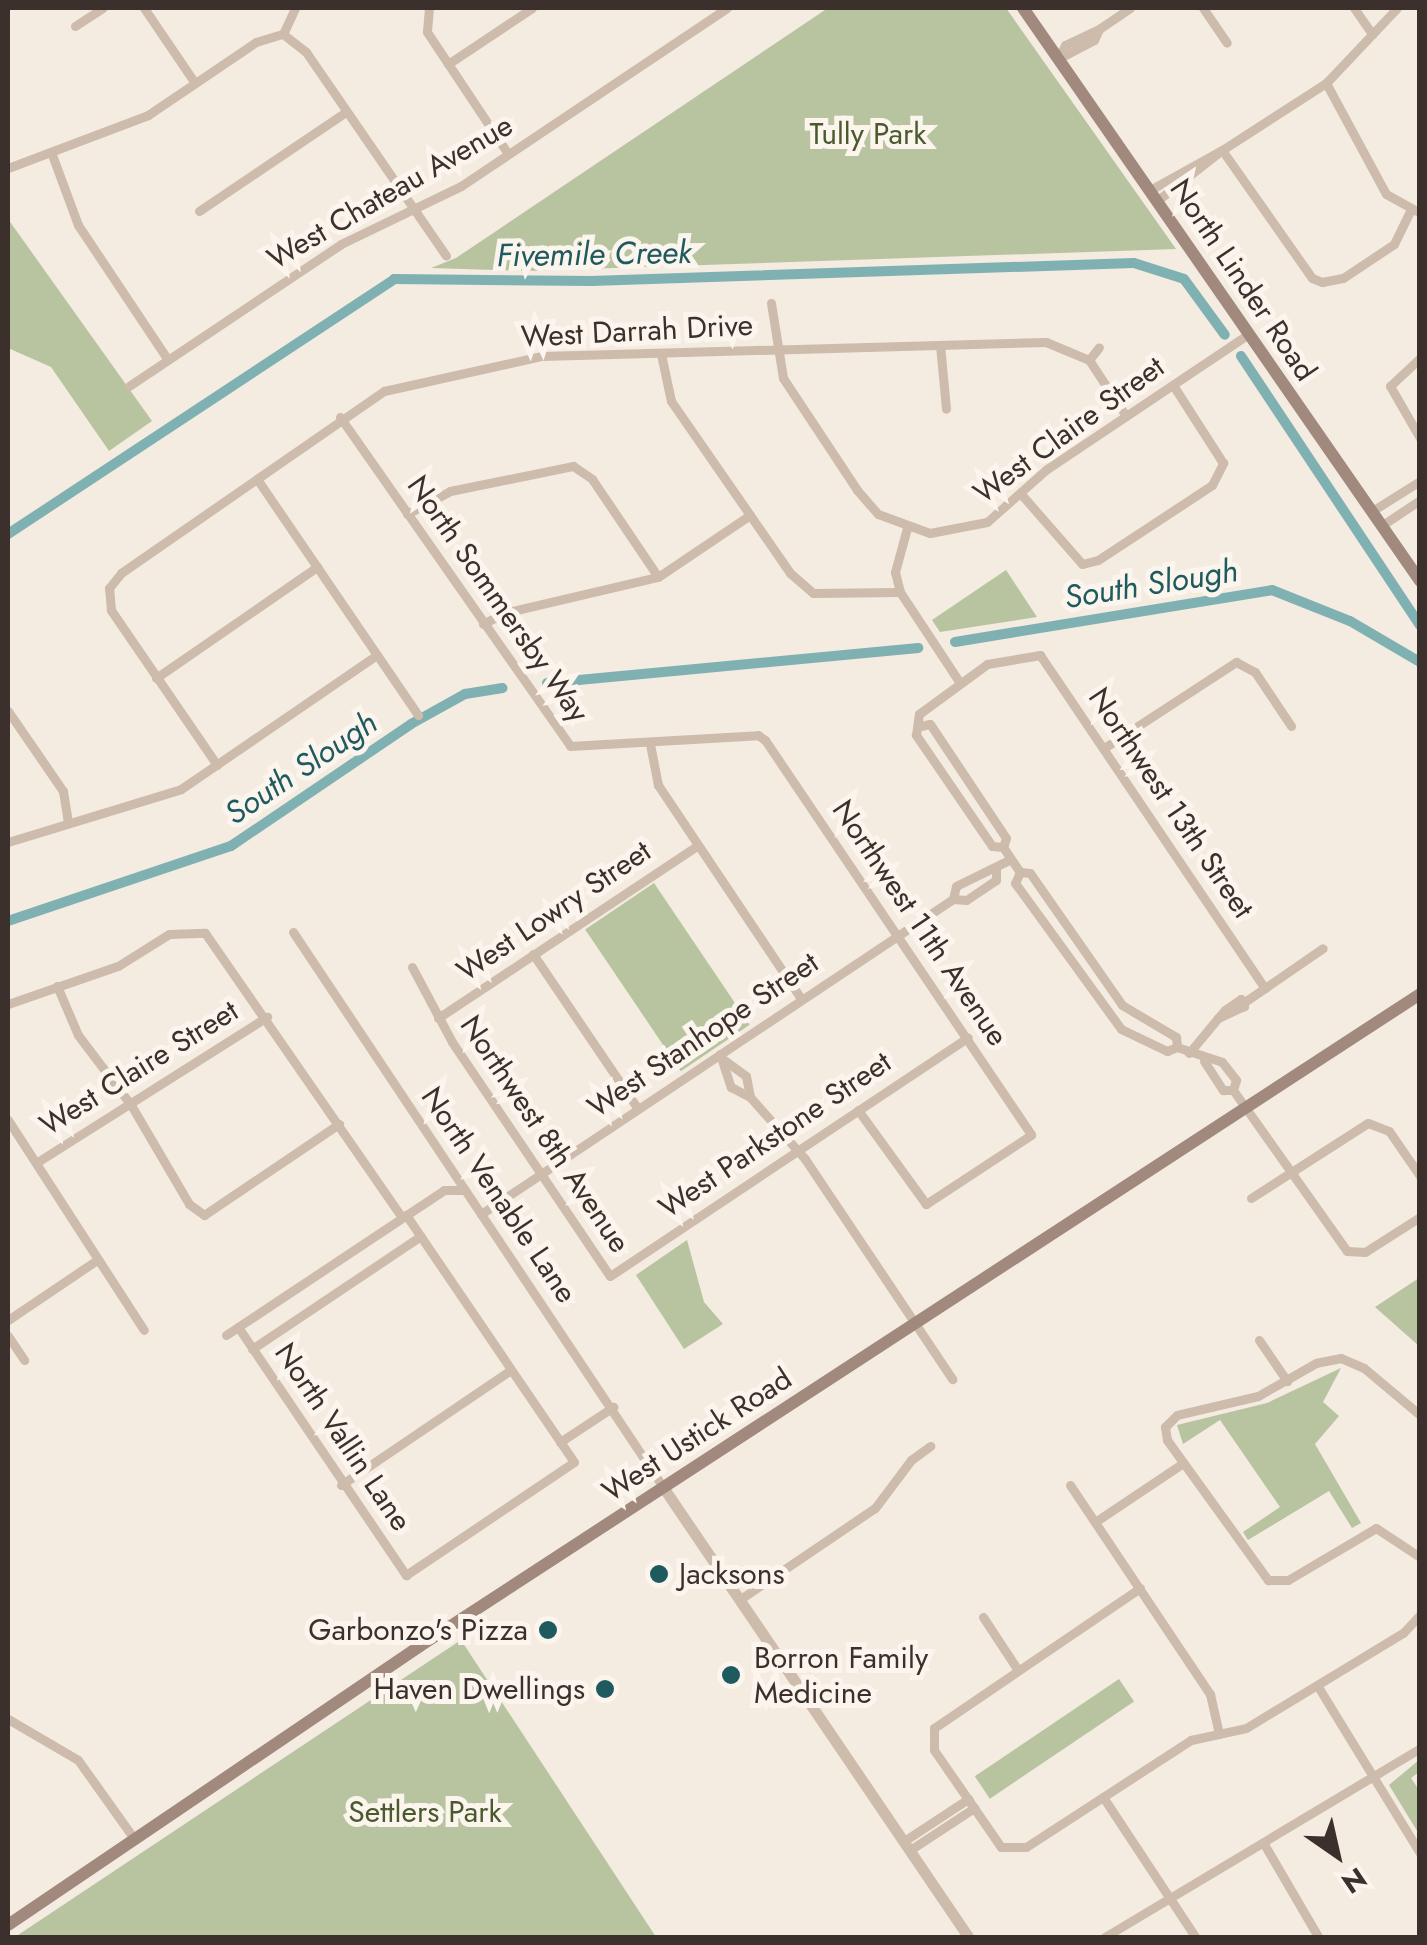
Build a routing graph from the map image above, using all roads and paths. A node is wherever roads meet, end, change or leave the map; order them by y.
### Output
1 (103, 8) edge
2 (144, 8) edge
3 (295, 8) edge
4 (429, 8) edge
5 (532, 8) edge
6 (727, 8) edge
7 (1022, 8) edge
8 (1130, 8) edge
9 (1203, 8) edge
10 (1354, 8) edge
11 (1397, 8) edge
12 (75, 26) dead end
13 (282, 34) junction
14 (1372, 34) junction
15 (1228, 43) dead end
16 (1058, 59) junction
17 (448, 64) junction
18 (195, 83) junction
19 (1326, 83) junction
20 (346, 112) junction
21 (1222, 150) junction
22 (52, 152) junction
23 (508, 154) junction
24 (8, 168) edge
25 (1154, 195) junction
26 (413, 208) junction
27 (199, 211) dead end
28 (1415, 212) edge
29 (446, 256) dead end
30 (771, 303) dead end
31 (1249, 334) junction
32 (940, 344) junction
33 (1100, 347) dead end
34 (776, 350) junction
35 (661, 354) junction
36 (1420, 358) edge
37 (168, 360) junction
38 (1089, 360) junction
39 (1173, 385) junction
40 (129, 386) dead end
41 (946, 409) dead end
42 (1126, 416) junction
43 (340, 417) junction
44 (1420, 438) edge
45 (257, 480) junction
46 (1420, 481) edge
47 (1021, 494) junction
48 (1420, 500) edge
49 (1372, 512) junction
50 (407, 514) junction
51 (750, 515) junction
52 (1381, 526) junction
53 (907, 528) junction
54 (317, 568) junction
55 (658, 577) junction
56 (1420, 581) edge
57 (900, 592) junction
58 (483, 624) junction
59 (377, 656) junction
60 (156, 678) junction
61 (960, 682) junction
62 (8, 712) edge
63 (418, 715) dead end
64 (920, 726) junction
65 (1291, 726) dead end
66 (765, 740) joint
67 (650, 744) junction
68 (1104, 748) junction
69 (217, 765) junction
70 (68, 824) junction
71 (8, 842) edge
72 (698, 845) junction
73 (1003, 848) junction
74 (1011, 858) junction
75 (996, 868) junction
76 (1020, 872) junction
77 (952, 899) junction
78 (293, 932) dead end
79 (896, 936) junction
80 (1324, 948) dead end
81 (534, 954) junction
82 (412, 966) dead end
83 (57, 986) junction
84 (1265, 988) junction
85 (1420, 994) edge
86 (802, 999) junction
87 (8, 1004) edge
88 (267, 1017) junction
89 (438, 1018) junction
90 (968, 1037) junction
91 (1178, 1047) junction
92 (1188, 1053) junction
93 (722, 1057) junction
94 (1204, 1061) junction
95 (1233, 1090) junction
96 (750, 1098) junction
97 (130, 1105) junction
98 (1244, 1106) junction
99 (638, 1109) junction
100 (858, 1110) junction
101 (8, 1120) edge
102 (338, 1124) junction
103 (798, 1150) junction
104 (38, 1161) junction
105 (1291, 1172) junction
106 (541, 1174) junction
107 (1420, 1176) edge
108 (463, 1190) junction
109 (1251, 1198) dead end
110 (481, 1214) junction
111 (404, 1216) junction
112 (1420, 1217) edge
113 (421, 1236) junction
114 (97, 1260) junction
115 (610, 1276) joint
116 (8, 1320) edge
117 (913, 1323) junction
118 (238, 1327) junction
119 (144, 1330) dead end
120 (226, 1335) dead end
121 (8, 1336) edge
122 (1259, 1340) dead end
123 (252, 1349) junction
124 (24, 1360) dead end
125 (511, 1370) junction
126 (952, 1379) dead end
127 (1287, 1380) junction
128 (613, 1407) junction
129 (1418, 1410) edge
130 (560, 1442) junction
131 (930, 1446) dead end
132 (1183, 1463) junction
133 (341, 1485) junction
134 (1070, 1485) dead end
135 (663, 1487) junction
136 (1095, 1522) junction
137 (1420, 1556) edge
138 (1140, 1588) junction
139 (739, 1600) junction
140 (1420, 1615) edge
141 (983, 1616) dead end
142 (1018, 1670) junction
143 (1317, 1685) junction
144 (8, 1719) edge
145 (1219, 1734) junction
146 (1420, 1748) edge
147 (1374, 1776) junction
148 (1103, 1797) junction
149 (971, 1804) junction
150 (135, 1840) junction
151 (1264, 1844) junction
152 (907, 1846) junction
153 (1420, 1854) edge
154 (1168, 1895) junction
155 (8, 1925) edge
156 (968, 1938) edge
157 (1103, 1938) edge
158 (1196, 1938) edge
159 (1319, 1938) edge

1 - 12 street
2 - 18 street
3 - 13 street
4 - 17 street
5 - 17 street
6 - 23 street, West Chateau Avenue
7 - 16 main road, North Linder Road
8 - 16 street
9 - 15 street
10 - 14 street
11 - 14 street
13 - 18 street
13 - 20 street
14 - 19 street
16 - 25 main road, North Linder Road
17 - 23 street
18 - 22 street
19 - 21 street
19 - 28 street
20 - 26 street
20 - 27 street
21 - 25 street
21 - 28 street
22 - 24 street
22 - 37 street
23 - 26 street, West Chateau Avenue
25 - 31 main road, North Linder Road
26 - 29 street
26 - 37 street, West Chateau Avenue
30 - 34 street
31 - 39 street, West Claire Street
31 - 49 main road, North Linder Road
32 - 34 street, West Darrah Drive
32 - 38 street, West Darrah Drive
32 - 41 street
33 - 38 street
34 - 35 street, West Darrah Drive
34 - 53 street
35 - 43 street, West Darrah Drive
35 - 51 street
36 - 44 street
37 - 40 street, West Chateau Avenue
38 - 42 street
39 - 42 street, West Claire Street
39 - 47 street
42 - 47 street, West Claire Street
43 - 45 street, West Darrah Drive
43 - 50 street, North Sommersby Way
45 - 54 street
45 - 60 street, West Darrah Drive
46 - 49 street
47 - 53 street, West Claire Street
48 - 52 street
49 - 52 main road, North Linder Road
50 - 55 street
50 - 58 street, North Sommersby Way
51 - 55 street
51 - 57 street
52 - 56 main road, North Linder Road
53 - 57 street
54 - 59 street
54 - 60 street
55 - 58 street
57 - 61 street
58 - 67 street, North Sommersby Way
59 - 63 street
59 - 69 street
60 - 69 street
61 - 64 street
61 - 68 street, Northwest 13th Street
62 - 70 street
64 - 73 street
64 - 73 street
65 - 68 street
66 - 67 street, North Sommersby Way
66 - 79 street, Northwest 11th Avenue
67 - 72 street
68 - 84 street, Northwest 13th Street
69 - 70 street
70 - 71 street
72 - 81 street, West Lowry Street
72 - 86 street
73 - 74 street
74 - 75 street, West Stanhope Street
74 - 76 street
75 - 77 street, West Stanhope Street
75 - 77 street, West Stanhope Street
76 - 91 street
76 - 91 street
77 - 79 street, West Stanhope Street
78 - 108 street, North Venable Lane
79 - 86 street, West Stanhope Street
79 - 90 street, Northwest 11th Avenue
80 - 84 street
81 - 89 street, West Lowry Street
81 - 99 street
82 - 89 street, Northwest 8th Avenue
83 - 87 street
83 - 88 street
83 - 97 street
84 - 92 street
85 - 98 main road, West Ustick Road
86 - 93 street, West Stanhope Street
88 - 97 street, West Claire Street
88 - 102 street
89 - 106 street, Northwest 8th Avenue
90 - 100 street, West Parkstone Street
90 - 100 street, Northwest 11th Avenue
91 - 92 street
92 - 94 street
93 - 96 street
93 - 96 street
93 - 99 street, West Stanhope Street
94 - 95 street
94 - 95 street
95 - 98 street
96 - 103 street
97 - 102 street
97 - 104 street, West Claire Street
98 - 105 street
98 - 117 main road, West Ustick Road
99 - 106 street, West Stanhope Street
100 - 103 street, West Parkstone Street
101 - 104 street
102 - 111 street
103 - 115 street, West Parkstone Street
103 - 117 street
104 - 114 street
105 - 107 street
105 - 109 street
105 - 112 street
106 - 110 street, West Stanhope Street
106 - 115 street, Northwest 8th Avenue
108 - 110 street, North Venable Lane
108 - 111 street
110 - 128 street, North Venable Lane
111 - 113 street
111 - 118 street
113 - 123 street
113 - 125 street
114 - 116 street
114 - 119 street
117 - 126 street
117 - 135 main road, West Ustick Road
118 - 120 street
118 - 123 street, North Vallin Lane
121 - 124 street
122 - 127 street
123 - 133 street, North Vallin Lane
125 - 130 street
125 - 133 street
127 - 129 street
127 - 132 street
128 - 130 street
128 - 135 street, North Venable Lane
130 - 133 street, North Vallin Lane
131 - 139 street
132 - 136 street
132 - 137 street
134 - 136 street
135 - 139 street
135 - 150 main road, West Ustick Road
136 - 138 street
138 - 142 street
138 - 145 street
139 - 152 street
140 - 143 street
141 - 142 street
142 - 149 street
143 - 145 street
143 - 147 street
144 - 150 street
145 - 148 street
146 - 147 street
147 - 151 street
147 - 153 street
148 - 149 street
148 - 154 street
149 - 152 street
150 - 155 main road, West Ustick Road
151 - 154 street
151 - 159 street
152 - 156 street
154 - 157 street
154 - 158 street

